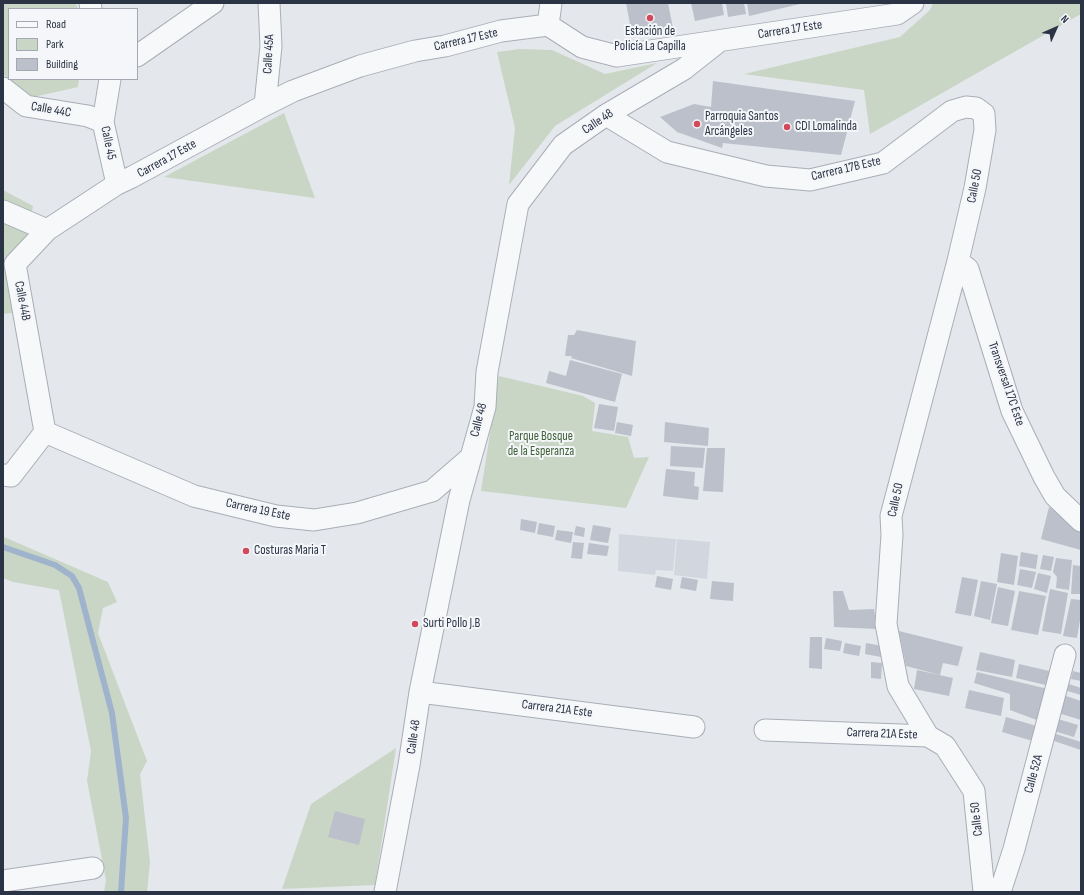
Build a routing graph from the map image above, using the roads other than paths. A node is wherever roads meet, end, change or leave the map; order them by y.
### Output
1 (211, 3) edge
2 (269, 3) edge
3 (551, 3) edge
4 (913, 3) edge
5 (548, 25) junction
6 (719, 41) junction
7 (138, 55) edge
8 (110, 80) edge
9 (3, 88) edge
10 (265, 105) junction
11 (984, 114) joint
12 (606, 115) junction
13 (103, 122) junction
14 (117, 184) junction
15 (3, 211) edge
16 (47, 230) junction
17 (958, 261) junction
18 (45, 432) junction
19 (469, 459) junction
20 (7, 475) edge
21 (1081, 521) edge
22 (1065, 655) dead end
23 (420, 692) junction
24 (694, 727) dead end
25 (765, 730) dead end
26 (928, 736) junction
27 (92, 868) dead end
28 (3, 881) edge
29 (385, 892) edge
30 (984, 892) edge
31 (1000, 892) edge

1 - 7 street
2 - 10 street, Calle 45A
3 - 5 street
4 - 6 street, Carrera 17 Este
5 - 6 street, Carrera 17 Este
5 - 10 street, Carrera 17 Este
6 - 12 street, Calle 48
8 - 13 street, Calle 45
9 - 13 street, Calle 44C
10 - 14 street, Carrera 17 Este
11 - 12 street, Carrera 17B Este
11 - 17 street, Calle 50
12 - 19 street, Calle 48
13 - 14 street, Calle 45
14 - 16 street, Carrera 17 Este
15 - 16 street
16 - 18 street, Calle 44B
17 - 21 street, Transversal 17C Este
17 - 26 street, Calle 50
18 - 19 street, Carrera 19 Este
18 - 20 street
19 - 23 street, Calle 48
22 - 31 street, Calle 52A
23 - 24 street, Carrera 21A Este
23 - 29 street, Calle 48
25 - 26 street, Carrera 21A Este
26 - 30 street, Calle 50
27 - 28 street

